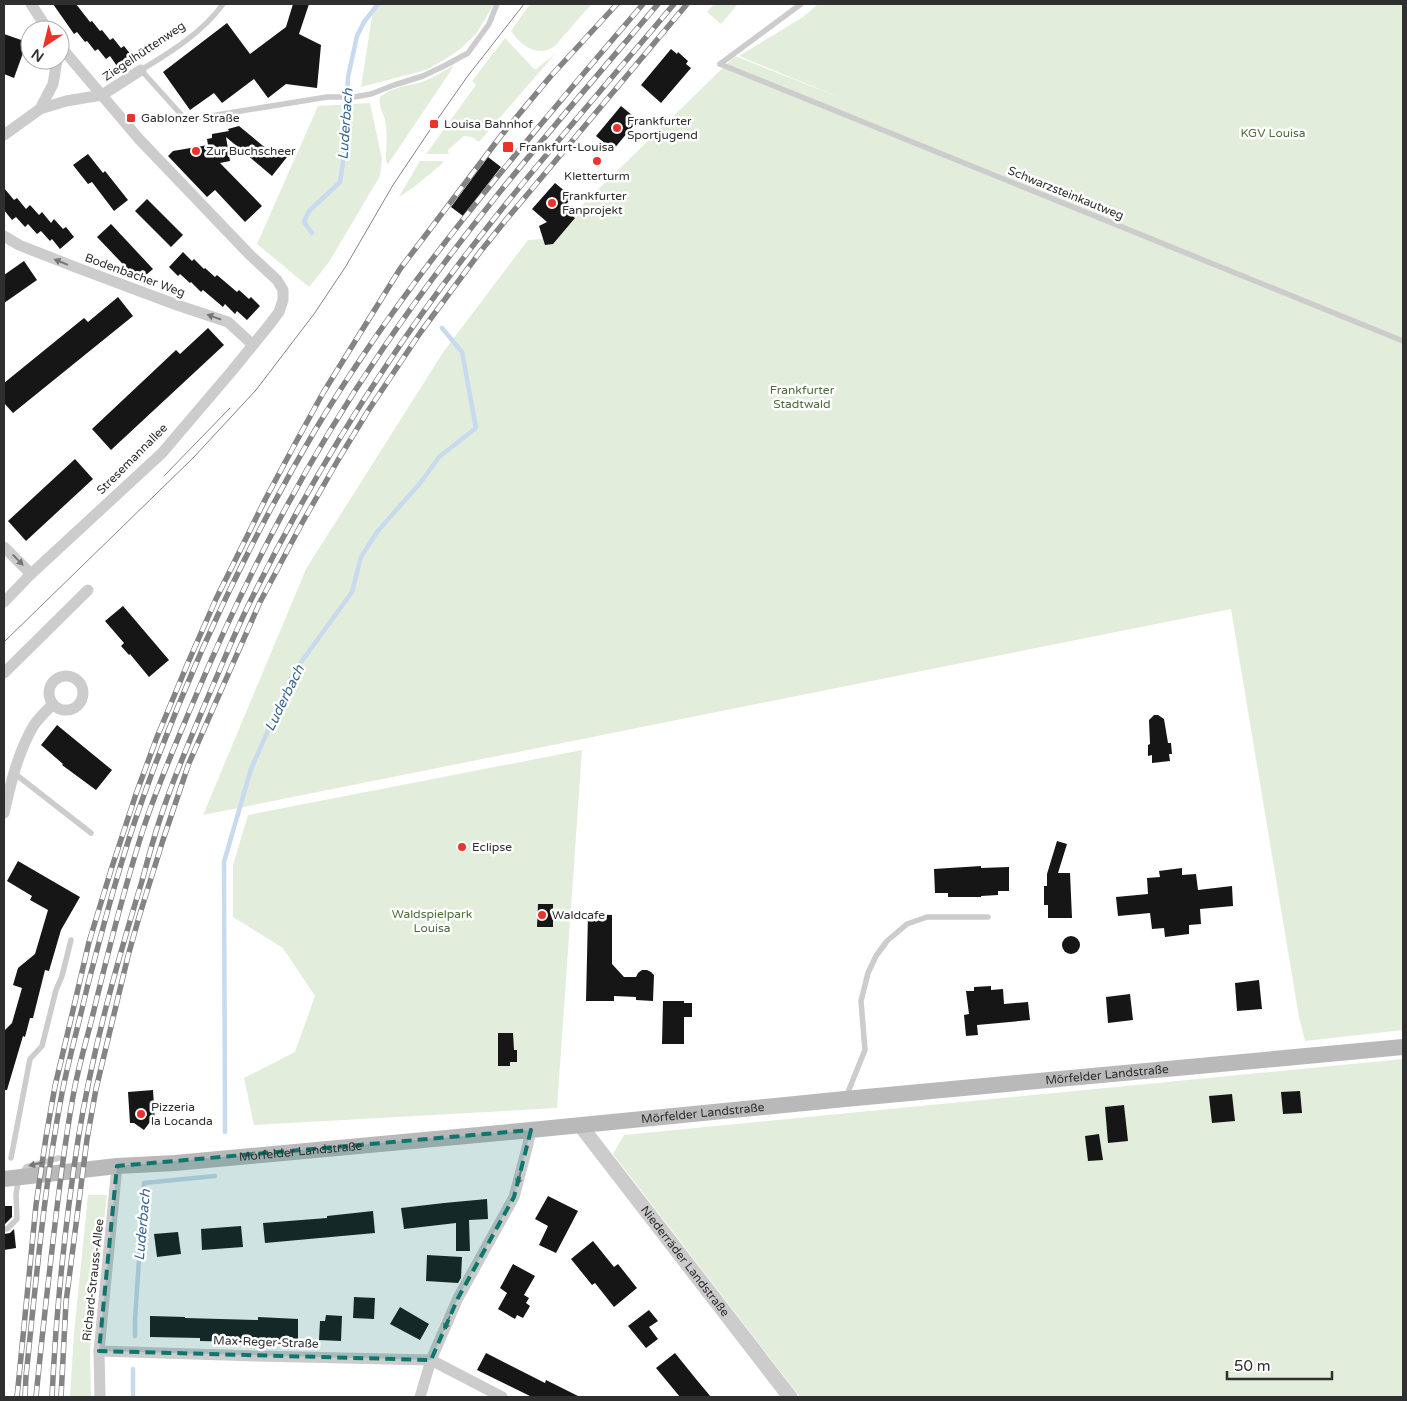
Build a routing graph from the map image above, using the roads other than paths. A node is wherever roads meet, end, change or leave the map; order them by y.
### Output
1 (30, 4) edge
2 (224, 4) edge
3 (497, 4) edge
4 (802, 4) edge
5 (41, 20) edge
6 (70, 58) edge
7 (55, 70) edge
8 (141, 70) junction
9 (102, 96) junction
10 (40, 109) junction
11 (4, 136) edge
12 (4, 236) edge
13 (1403, 341) edge
14 (253, 345) junction
15 (4, 546) edge
16 (31, 574) junction
17 (88, 590) dead end
18 (4, 602) edge
19 (4, 674) edge
20 (52, 705) dead end
21 (14, 773) junction
22 (4, 813) edge
23 (91, 833) dead end
24 (988, 917) dead end
25 (71, 940) dead end
26 (1403, 1047) edge
27 (845, 1099) junction
28 (580, 1125) junction
29 (531, 1130) junction
30 (11, 1158) dead end
31 (59, 1158) dead end
32 (117, 1166) junction
33 (12, 1178) edge
34 (4, 1229) edge
35 (99, 1351) junction
36 (431, 1360) junction
37 (100, 1397) edge
38 (420, 1397) edge
39 (502, 1397) edge
40 (790, 1397) edge

1 - 5 street
2 - 8 lane, Ziegelhüttenweg
3 - 8 lane
4 - 13 lane, Schwarzsteinkautweg
6 - 9 street
7 - 10 street, Ziegelhüttenweg
8 - 9 street, Ziegelhüttenweg
9 - 10 street, Ziegelhüttenweg
9 - 14 street, Stresemannallee
10 - 11 street, Ziegelhüttenweg
14 -> 12 street, Bodenbacher Weg
14 - 16 street, Stresemannallee
15 -> 16 street
16 - 18 street, Stresemannallee
17 - 19 street
20 - 21 street
21 - 22 street
21 - 23 lane
24 - 27 lane
25 - 30 lane
26 - 27 main road, Mörfelder Landstraße
27 - 28 main road, Mörfelder Landstraße
28 - 29 main road, Mörfelder Landstraße
28 - 40 street, Niederräder Landstraße
29 - 32 main road, Mörfelder Landstraße
29 -> 36 street
31 -> 33 lane
32 - 33 main road, Mörfelder Landstraße
32 - 35 street, Richard-Strauss-Allee
33 - 34 lane
35 - 36 street, Max-Reger-Straße
35 - 37 street, Richard-Strauss-Allee
36 - 38 street
36 - 39 street, Max-Reger-Straße

